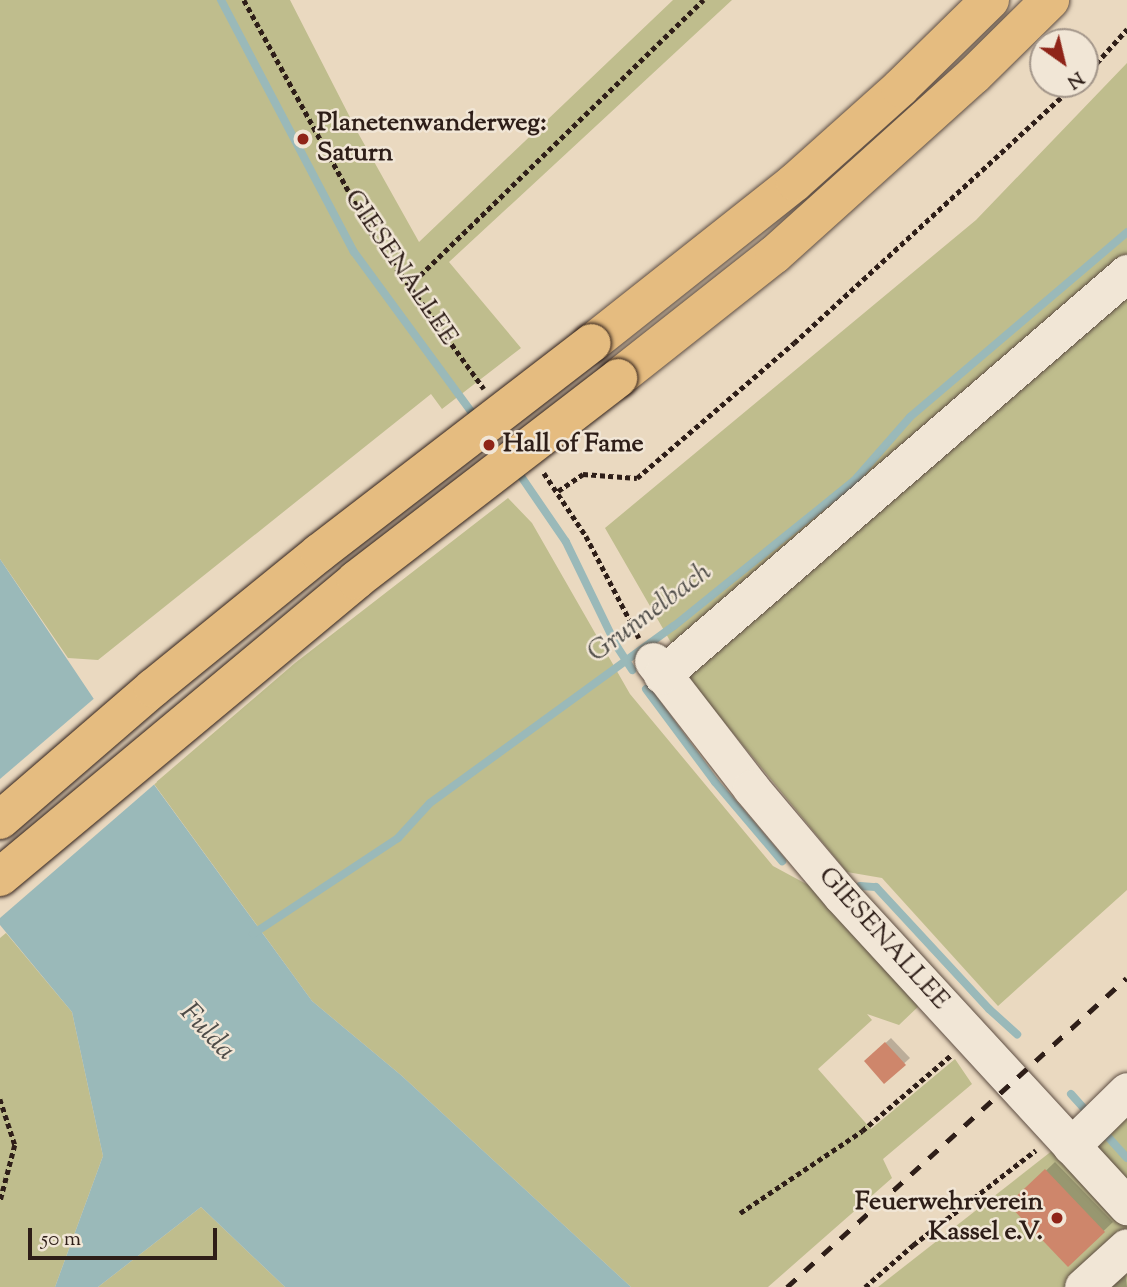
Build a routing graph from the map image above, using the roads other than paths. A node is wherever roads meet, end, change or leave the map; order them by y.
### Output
1 (990, 0) edge
2 (1050, 0) edge
3 (1127, 273) edge
4 (0, 820) edge
5 (0, 877) edge
6 (1089, 1123) edge
7 (1127, 1206) edge
8 (1127, 1247) edge
9 (1083, 1287) edge

1 - 4 highway, bridge
2 - 5 highway, bridge
3 - 6 street, GIESENALLEE
6 - 7 street, GIESENALLEE
8 - 9 street

